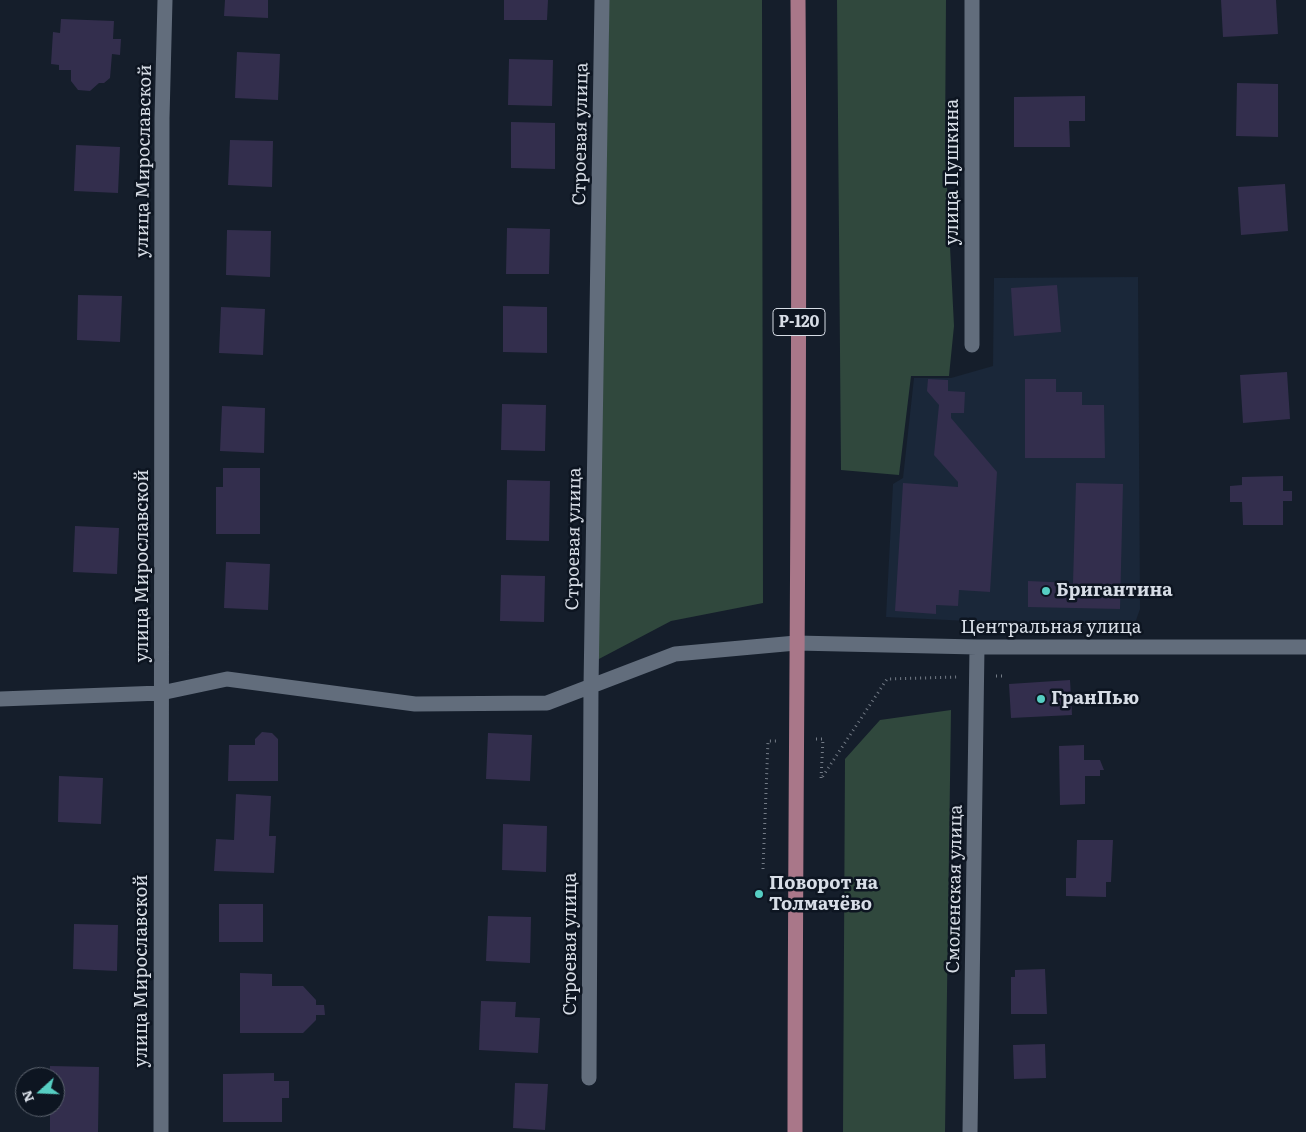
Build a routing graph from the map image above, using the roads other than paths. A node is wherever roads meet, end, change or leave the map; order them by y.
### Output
1 (165, 0) edge
2 (602, 0) edge
3 (798, 0) edge
4 (972, 0) edge
5 (972, 345) dead end
6 (796, 644) junction
7 (977, 647) junction
8 (1306, 647) edge
9 (591, 686) junction
10 (161, 693) junction
11 (0, 699) edge
12 (589, 1078) dead end
13 (161, 1132) edge
14 (795, 1132) edge
15 (970, 1132) edge

1 - 10 street, улица Мирославской
2 - 9 street, Строевая улица
3 - 6 main road, Р-120
4 - 5 street, улица Пушкина
6 - 7 street, Центральная улица
6 - 9 street, Центральная улица
6 - 14 main road, Р-120
7 - 8 street, Центральная улица
7 - 15 street, Смоленская улица
9 - 10 street, Центральная улица
9 - 12 street, Строевая улица
10 - 11 street, Центральная улица
10 - 13 street, улица Мирославской

